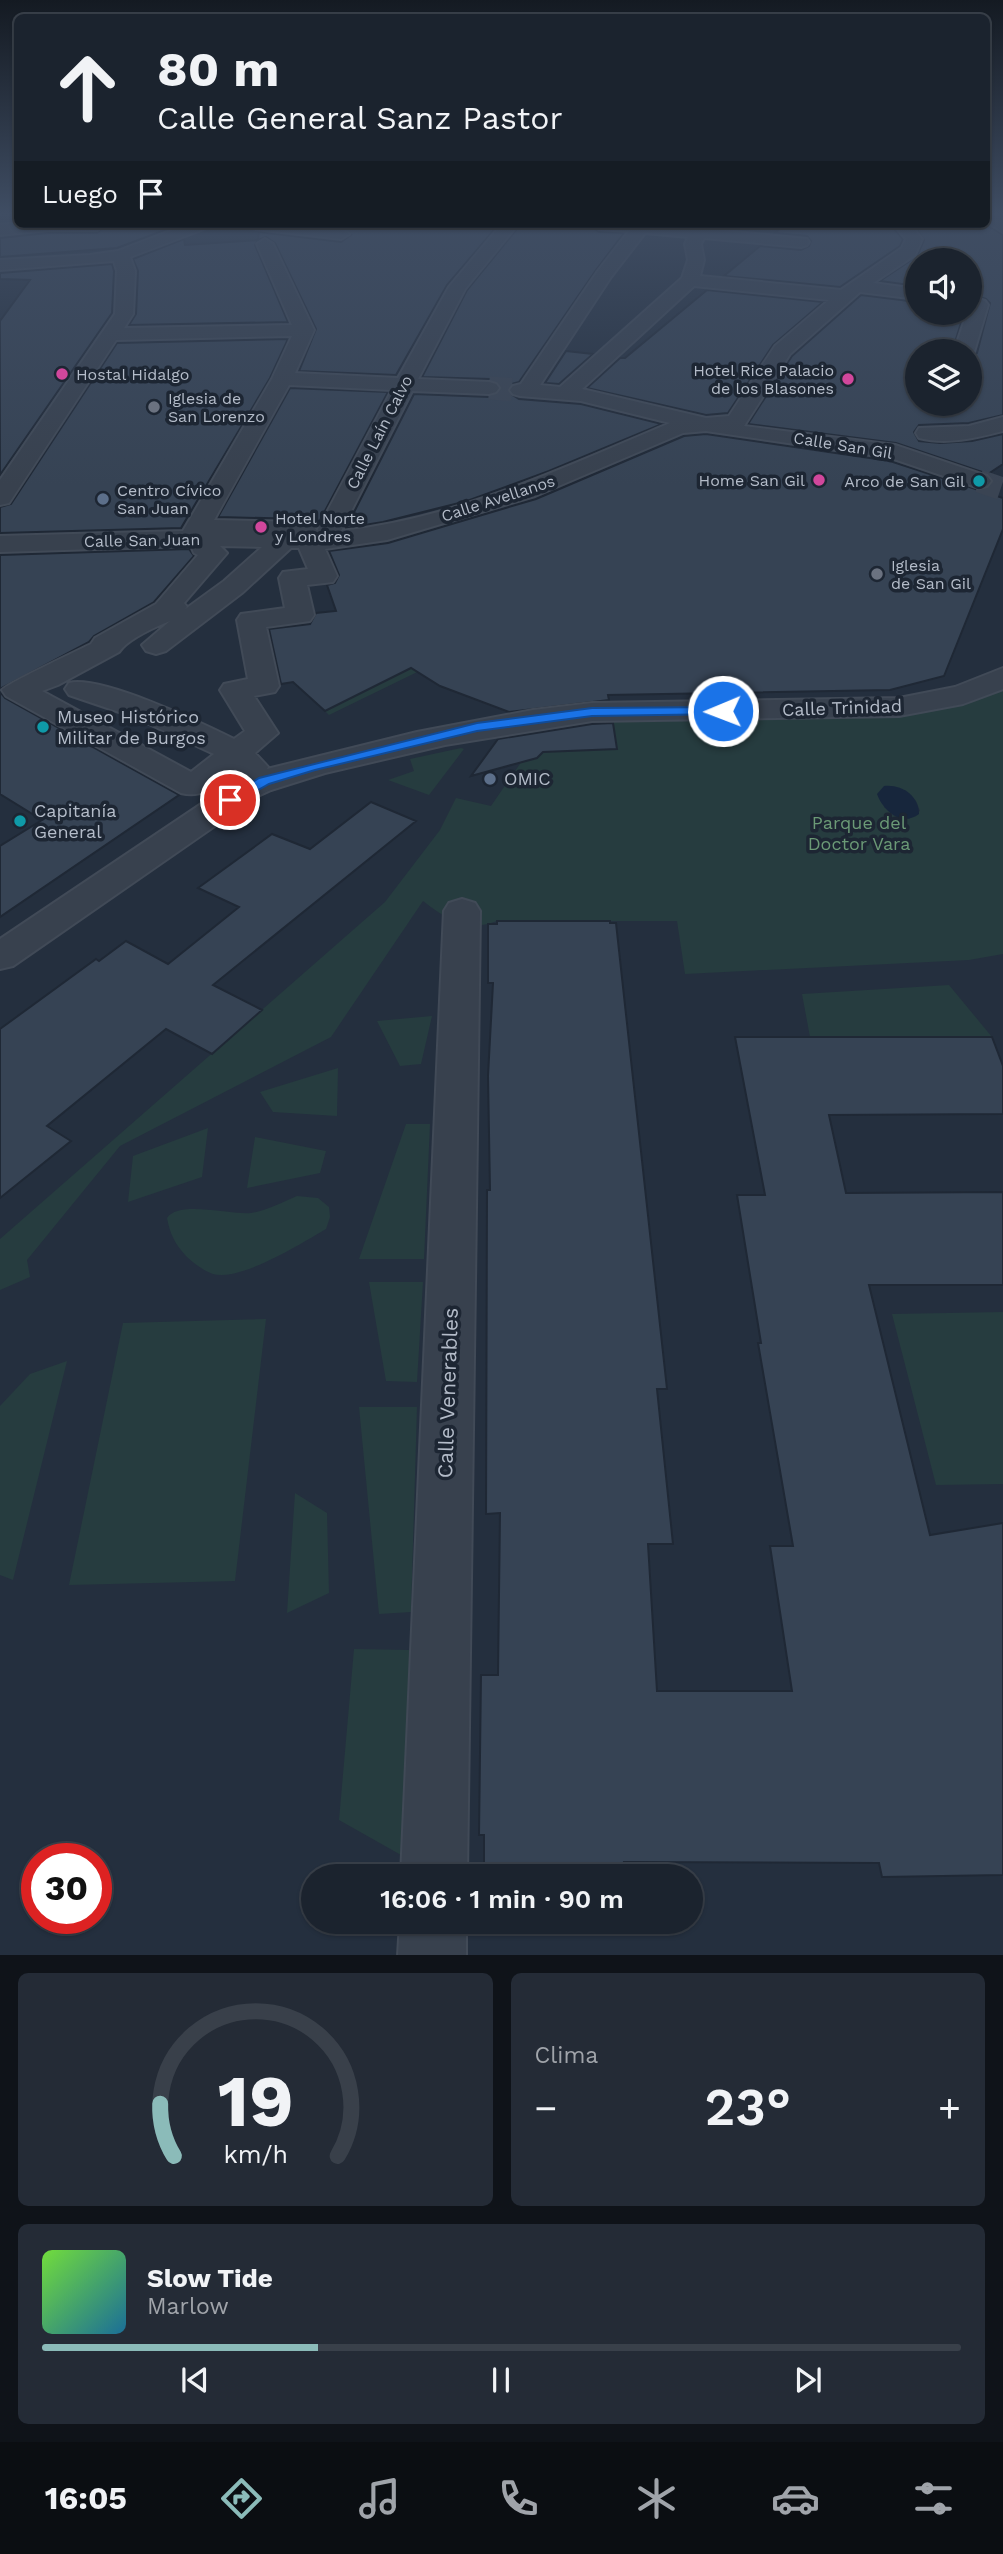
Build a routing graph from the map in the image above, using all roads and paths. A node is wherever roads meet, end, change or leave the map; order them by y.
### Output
1 (125, 302) edge
2 (292, 302) edge
3 (449, 302) edge
4 (585, 302) edge
5 (666, 302) edge
6 (836, 302) edge
7 (993, 327) dead end
8 (304, 330) junction
9 (113, 334) junction
10 (980, 339) edge
11 (282, 379) junction
12 (403, 384) junction
13 (489, 388) tunnel mouth
14 (566, 393) junction
15 (1003, 424) edge
16 (704, 425) junction
17 (916, 458) junction
18 (979, 481) tunnel mouth
19 (0, 498) edge
20 (199, 538) junction
21 (306, 541) junction
22 (0, 544) edge
23 (1003, 677) edge
24 (80, 689) junction
25 (36, 699) junction
26 (0, 716) edge
27 (236, 754) junction
28 (264, 781) junction
29 (462, 911) dead end
30 (0, 957) edge
31 (434, 1864) edge
32 (433, 1934) edge
33 (432, 1955) edge

1 - 9 street
2 - 8 street
3 - 12 street, Calle Laín Calvo
4 - 14 street
5 - 14 street
6 - 16 street, Calle Avellanos
7 - 10 street
8 - 9 street
8 - 11 street
9 - 19 street
11 - 12 street
11 - 20 street
12 - 13 street
12 - 21 street, Calle Laín Calvo
14 - 16 street
15 - 17 street
16 - 17 street, Calle San Gil
16 - 21 street, Calle Avellanos
17 - 18 street, Calle San Gil
20 - 21 street, Calle San Juan
20 - 22 street, Calle San Juan
20 - 25 street
21 - 24 street
21 - 27 street
23 - 28 street, Calle Trinidad
24 - 25 street
24 - 27 street
25 - 26 street
25 - 27 street
27 - 28 street
28 - 30 street, Calle Trinidad
29 - 31 street, Calle Venerables
32 - 33 street

